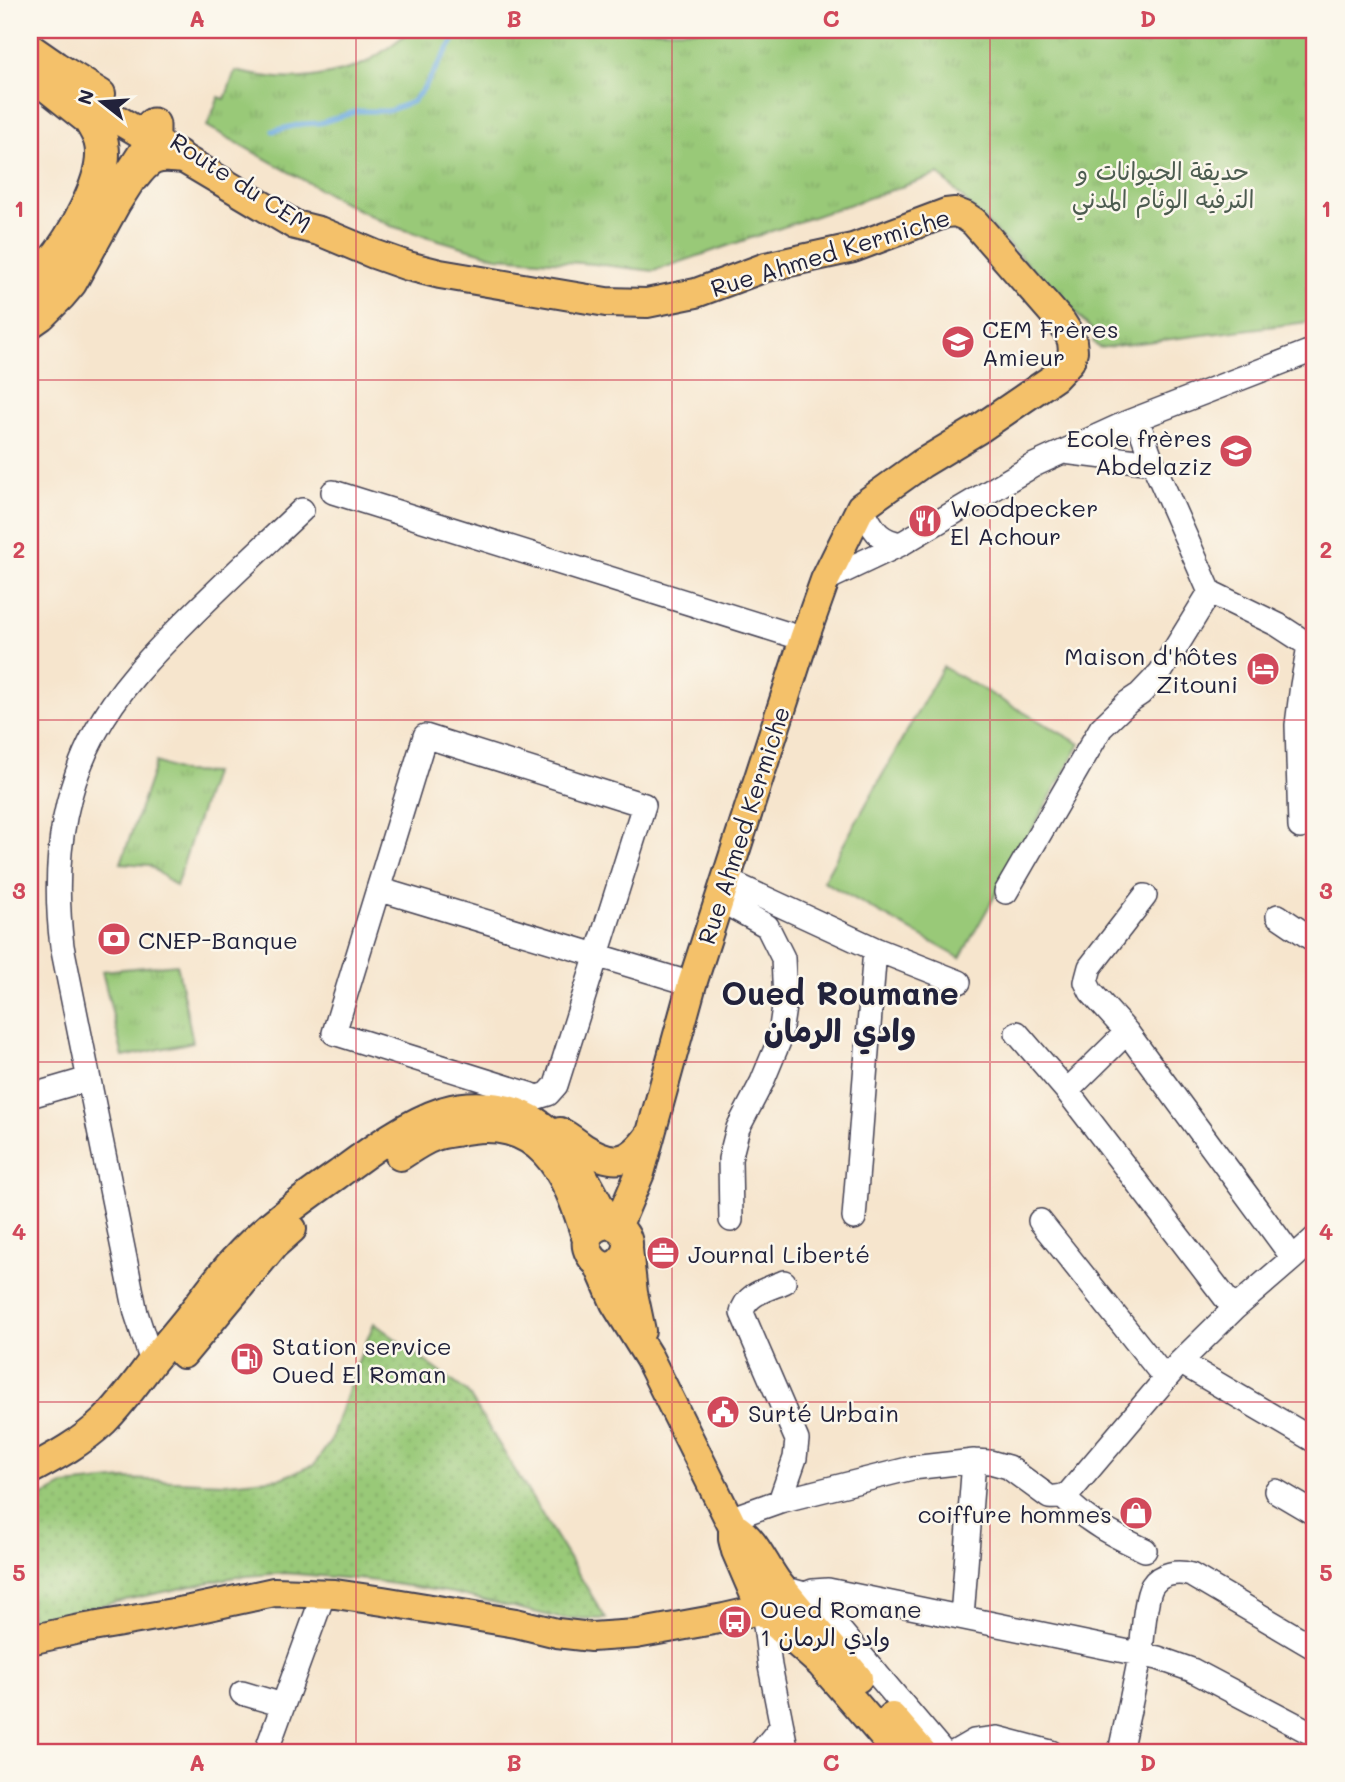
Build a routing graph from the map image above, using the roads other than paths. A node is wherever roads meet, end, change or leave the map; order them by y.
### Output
1 (30, 48) edge
2 (30, 68) edge
3 (156, 139) junction
4 (101, 204) junction
5 (319, 231) junction
6 (30, 282) edge
7 (30, 321) edge
8 (1315, 351) edge
9 (1138, 419) junction
10 (1064, 453) junction
11 (1153, 463) junction
12 (333, 492) dead end
13 (861, 507) junction
14 (302, 510) dead end
15 (901, 544) junction
16 (825, 580) junction
17 (1210, 592) junction
18 (804, 639) junction
19 (1313, 646) edge
20 (1300, 827) dead end
21 (378, 889) junction
22 (723, 890) junction
23 (1006, 892) dead end
24 (1145, 896) dead end
25 (1278, 916) dead end
26 (1315, 941) edge
27 (875, 949) junction
28 (596, 954) junction
29 (959, 982) dead end
30 (692, 984) junction
31 (1127, 1032) junction
32 (1017, 1033) dead end
33 (88, 1079) junction
34 (1067, 1091) junction
35 (30, 1096) edge
36 (545, 1129) junction
37 (652, 1130) junction
38 (853, 1218) dead end
39 (731, 1220) dead end
40 (1040, 1221) dead end
41 (1315, 1238) edge
42 (608, 1241) junction
43 (1293, 1258) junction
44 (784, 1282) dead end
45 (1234, 1309) junction
46 (152, 1362) junction
47 (1173, 1370) junction
48 (1315, 1441) edge
49 (974, 1461) junction
50 (30, 1470) edge
51 (30, 1486) edge
52 (1276, 1491) dead end
53 (1063, 1497) junction
54 (780, 1501) junction
55 (1315, 1514) edge
56 (731, 1523) junction
57 (1145, 1550) dead end
58 (324, 1594) junction
59 (784, 1598) junction
60 (962, 1617) junction
61 (31, 1641) edge
62 (1315, 1648) edge
63 (1140, 1654) junction
64 (242, 1693) dead end
65 (283, 1705) junction
66 (782, 1726) junction
67 (1315, 1735) edge
68 (266, 1752) edge
69 (761, 1752) edge
70 (787, 1752) edge
71 (897, 1752) edge
72 (922, 1752) edge
73 (943, 1752) edge
74 (955, 1752) edge
75 (1051, 1752) edge
76 (1120, 1752) edge

1 - 3 main road, Route du CEM
2 - 3 main road, Route du CEM
2 - 4 highway
3 - 4 highway
3 - 5 main road, Route du CEM
3 - 5 main road, Route du CEM
4 - 6 highway
4 - 7 highway
5 - 13 main road, Rue Ahmed Kermiche
8 - 9 street
9 - 10 street
9 - 11 street
10 - 11 street
10 - 15 street
11 - 17 street
12 - 18 street
13 - 15 street
13 - 16 main road, Rue Ahmed Kermiche
14 - 33 street
15 - 16 street
16 - 18 main road, Rue Ahmed Kermiche
17 - 19 street
17 - 23 street
18 - 22 main road, Rue Ahmed Kermiche
19 - 20 street
21 - 28 street
21 - 28 street
21 - 28 street
22 - 27 street
22 - 30 main road, Rue Ahmed Kermiche
22 - 39 street
24 - 31 street
25 - 26 street
27 - 29 street
27 - 38 street
28 - 30 street
30 - 37 main road, Rue Ahmed Kermiche
31 - 34 street
31 - 43 street
32 - 34 street
33 - 35 street
33 - 46 street
34 - 45 street
36 - 37 main road
36 - 42 main road
36 - 46 main road
37 - 42 main road, Rue Ahmed Kermiche
40 - 47 street
41 - 43 street
42 - 51 main road
42 - 56 main road
43 - 45 street
44 - 54 street
45 - 47 street
46 - 50 main road
47 - 48 street
47 - 53 street
49 - 53 street
49 - 54 street
49 - 60 street
52 - 55 street
53 - 57 street
54 - 56 street
56 - 59 main road
58 - 59 main road
58 - 61 main road
58 - 65 street
59 - 60 street
59 - 66 street
59 - 71 main road
59 - 72 main road
59 - 73 street
60 - 63 street
62 - 63 street
63 - 67 street
63 - 76 street
64 - 65 street
65 - 68 street
66 - 69 street
66 - 70 street
74 - 75 street

